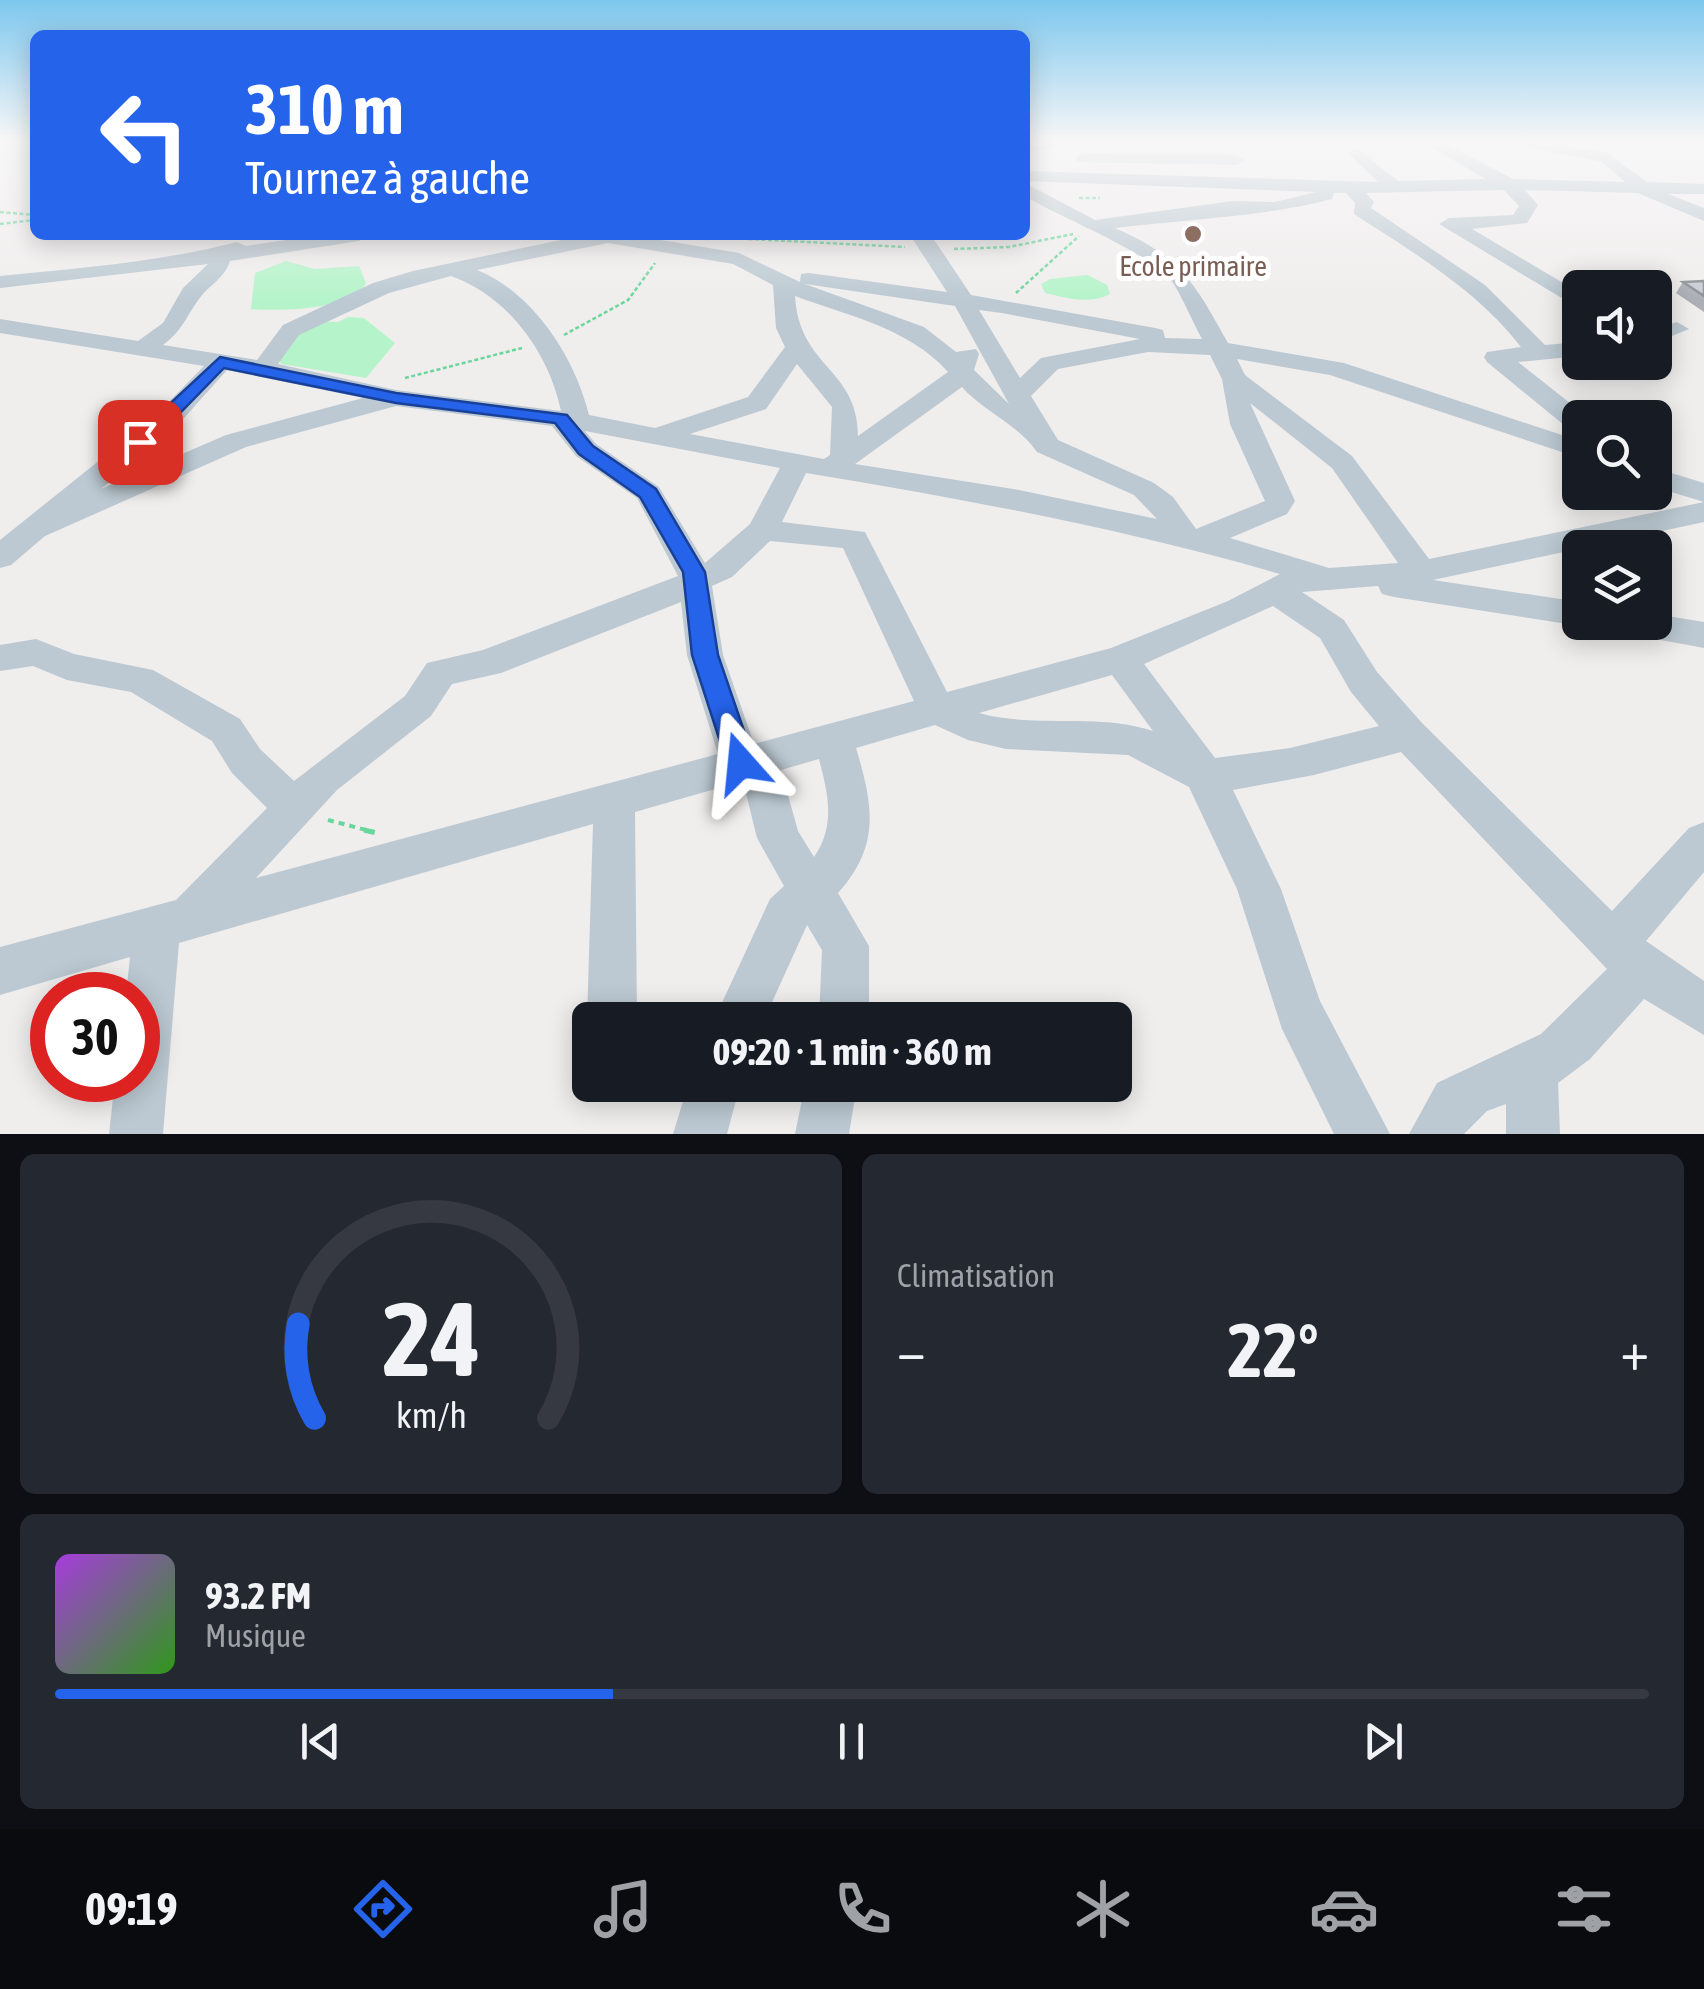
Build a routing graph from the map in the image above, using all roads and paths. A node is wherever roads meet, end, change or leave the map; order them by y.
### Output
1 (1037, 195) edge
2 (1320, 195) edge
3 (1358, 195) edge
4 (1519, 195) edge
5 (1655, 195) edge
6 (0, 212) edge
7 (1704, 215) edge
8 (30, 216) edge
9 (30, 218) edge
10 (0, 224) edge
11 (1092, 226) junction
12 (252, 240) edge
13 (323, 240) edge
14 (585, 240) edge
15 (618, 240) edge
16 (826, 240) edge
17 (926, 242) edge
18 (222, 254) junction
19 (453, 269) junction
20 (779, 280) junction
21 (0, 282) edge
22 (1562, 291) edge
23 (1002, 306) junction
24 (965, 307) junction
25 (0, 326) edge
26 (1194, 344) junction
27 (1222, 349) junction
28 (1562, 349) edge
29 (795, 350) junction
30 (1536, 350) junction
31 (139, 351) junction
32 (220, 362) junction
33 (263, 368) junction
34 (961, 372) junction
35 (1235, 379) junction
36 (1017, 395) junction
37 (396, 398) junction
38 (1562, 409) edge
39 (569, 420) junction
40 (1038, 434) junction
41 (656, 436) junction
42 (1562, 444) edge
43 (823, 463) junction
44 (1672, 483) edge
45 (1704, 493) edge
46 (1704, 512) edge
47 (38, 528) junction
48 (763, 530) junction
49 (1195, 539) junction
50 (0, 556) edge
51 (1421, 572) junction
52 (1352, 580) junction
53 (698, 582) junction
54 (1274, 590) junction
55 (1562, 611) edge
56 (1672, 631) edge
57 (1698, 637) edge
58 (0, 658) edge
59 (1120, 658) junction
60 (936, 707) junction
61 (1408, 734) junction
62 (834, 740) junction
63 (749, 761) junction
64 (1204, 776) junction
65 (614, 800) junction
66 (294, 807) junction
67 (388, 836) dead end
68 (1704, 842) edge
69 (808, 891) junction
70 (172, 925) junction
71 (1626, 956) junction
72 (0, 971) edge
73 (612, 1002) edge
74 (747, 1002) edge
75 (844, 1002) edge
76 (1704, 1010) edge
77 (1531, 1068) junction
78 (709, 1102) edge
79 (828, 1102) edge
80 (136, 1134) edge
81 (700, 1134) edge
82 (822, 1134) edge
83 (1364, 1134) edge
84 (1436, 1134) edge
85 (1533, 1134) edge

1 - 11 street
2 - 11 street
3 - 30 street
4 - 22 street
5 - 7 street
6 - 8 path
9 - 10 path
11 - 27 street
12 - 18 street
13 - 18 street
14 - 19 street
15 - 20 street
16 - 17 path
17 - 23 path
17 - 24 street
18 - 21 street
18 - 31 street
19 - 33 street
19 - 39 street
20 - 24 street
20 - 29 street
20 - 34 street
23 - 24 street
23 - 26 street
24 - 34 street
24 - 36 street
25 - 31 street
26 - 27 street
26 - 36 street
27 - 35 street
27 - 42 street
28 - 30 street
29 - 41 street
29 - 43 street
30 - 38 street
31 - 32 street
32 - 33 street
32 - 47 street
33 - 37 street
34 - 40 street
34 - 43 street
35 - 49 street
35 - 51 street
36 - 40 street
37 - 39 street
37 - 47 street
39 - 41 street
39 - 53 street
40 - 49 street
41 - 43 street
43 - 48 street
43 - 49 street
44 - 45 street
46 - 51 street
47 - 50 street
48 - 53 street
48 - 60 street
49 - 52 street
51 - 52 street
52 - 54 street
52 - 55 street
53 - 63 street
53 - 66 street
54 - 59 street
54 - 61 street
56 - 57 street
58 - 66 street
59 - 60 street
59 - 64 street
60 - 62 street
60 - 64 street
61 - 64 street
61 - 71 street
62 - 63 street
62 - 69 street
63 - 65 street
63 - 69 street
64 - 83 street
65 - 70 street
65 - 73 street
66 - 67 path
66 - 70 street
68 - 71 street
69 - 74 street
69 - 75 street
70 - 72 street
70 - 80 street
71 - 76 street
71 - 77 street
77 - 84 street
77 - 85 street
78 - 81 street
79 - 82 street

